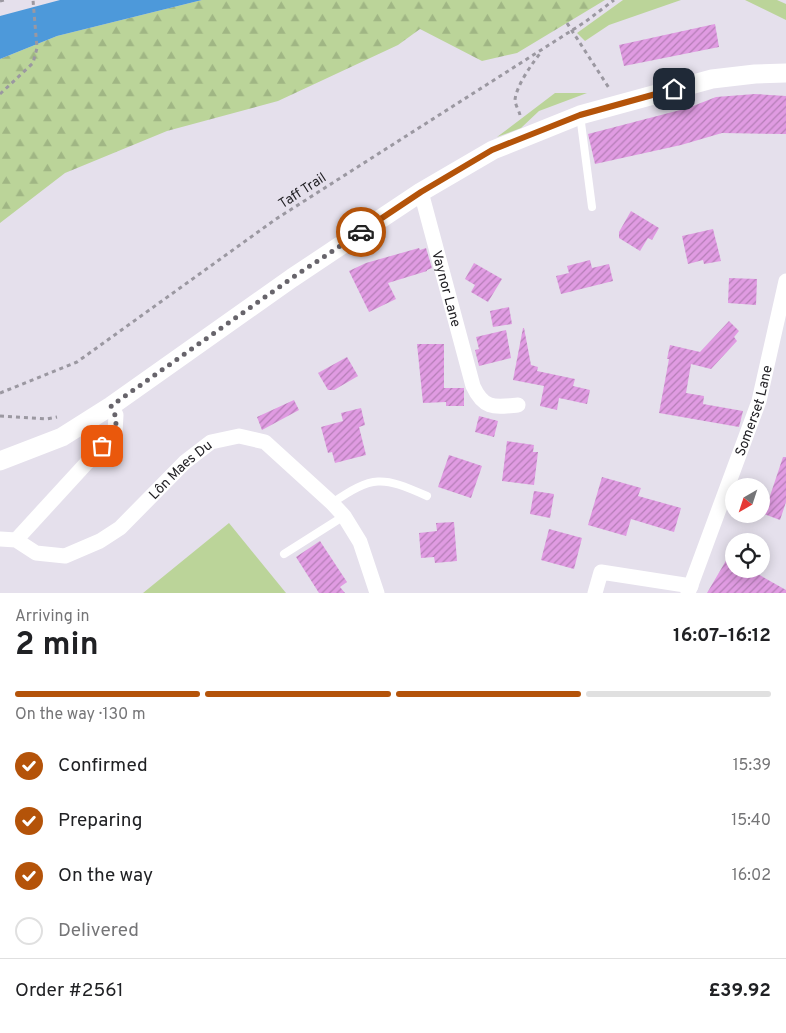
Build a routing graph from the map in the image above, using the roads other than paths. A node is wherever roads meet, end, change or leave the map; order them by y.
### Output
1 (786, 73) edge
2 (580, 115) junction
3 (421, 192) junction
4 (592, 207) dead end
5 (786, 281) edge
6 (518, 405) dead end
7 (111, 406) junction
8 (0, 461) edge
9 (427, 496) dead end
10 (332, 503) junction
11 (344, 516) junction
12 (0, 540) edge
13 (16, 540) junction
14 (284, 554) dead end
15 (690, 590) edge
16 (377, 593) edge
17 (595, 593) edge

1 - 2 street
2 - 3 street
2 - 4 lane
3 - 6 street, Vaynor Lane
3 - 7 street
5 - 15 street, Somerset Lane
7 - 8 street
7 - 13 street
9 - 10 lane
10 - 11 street, Lôn Maes Du
10 - 13 street, Lôn Maes Du
11 - 14 lane
11 - 16 street, Lôn Maes Du
12 - 13 street
15 - 17 street

